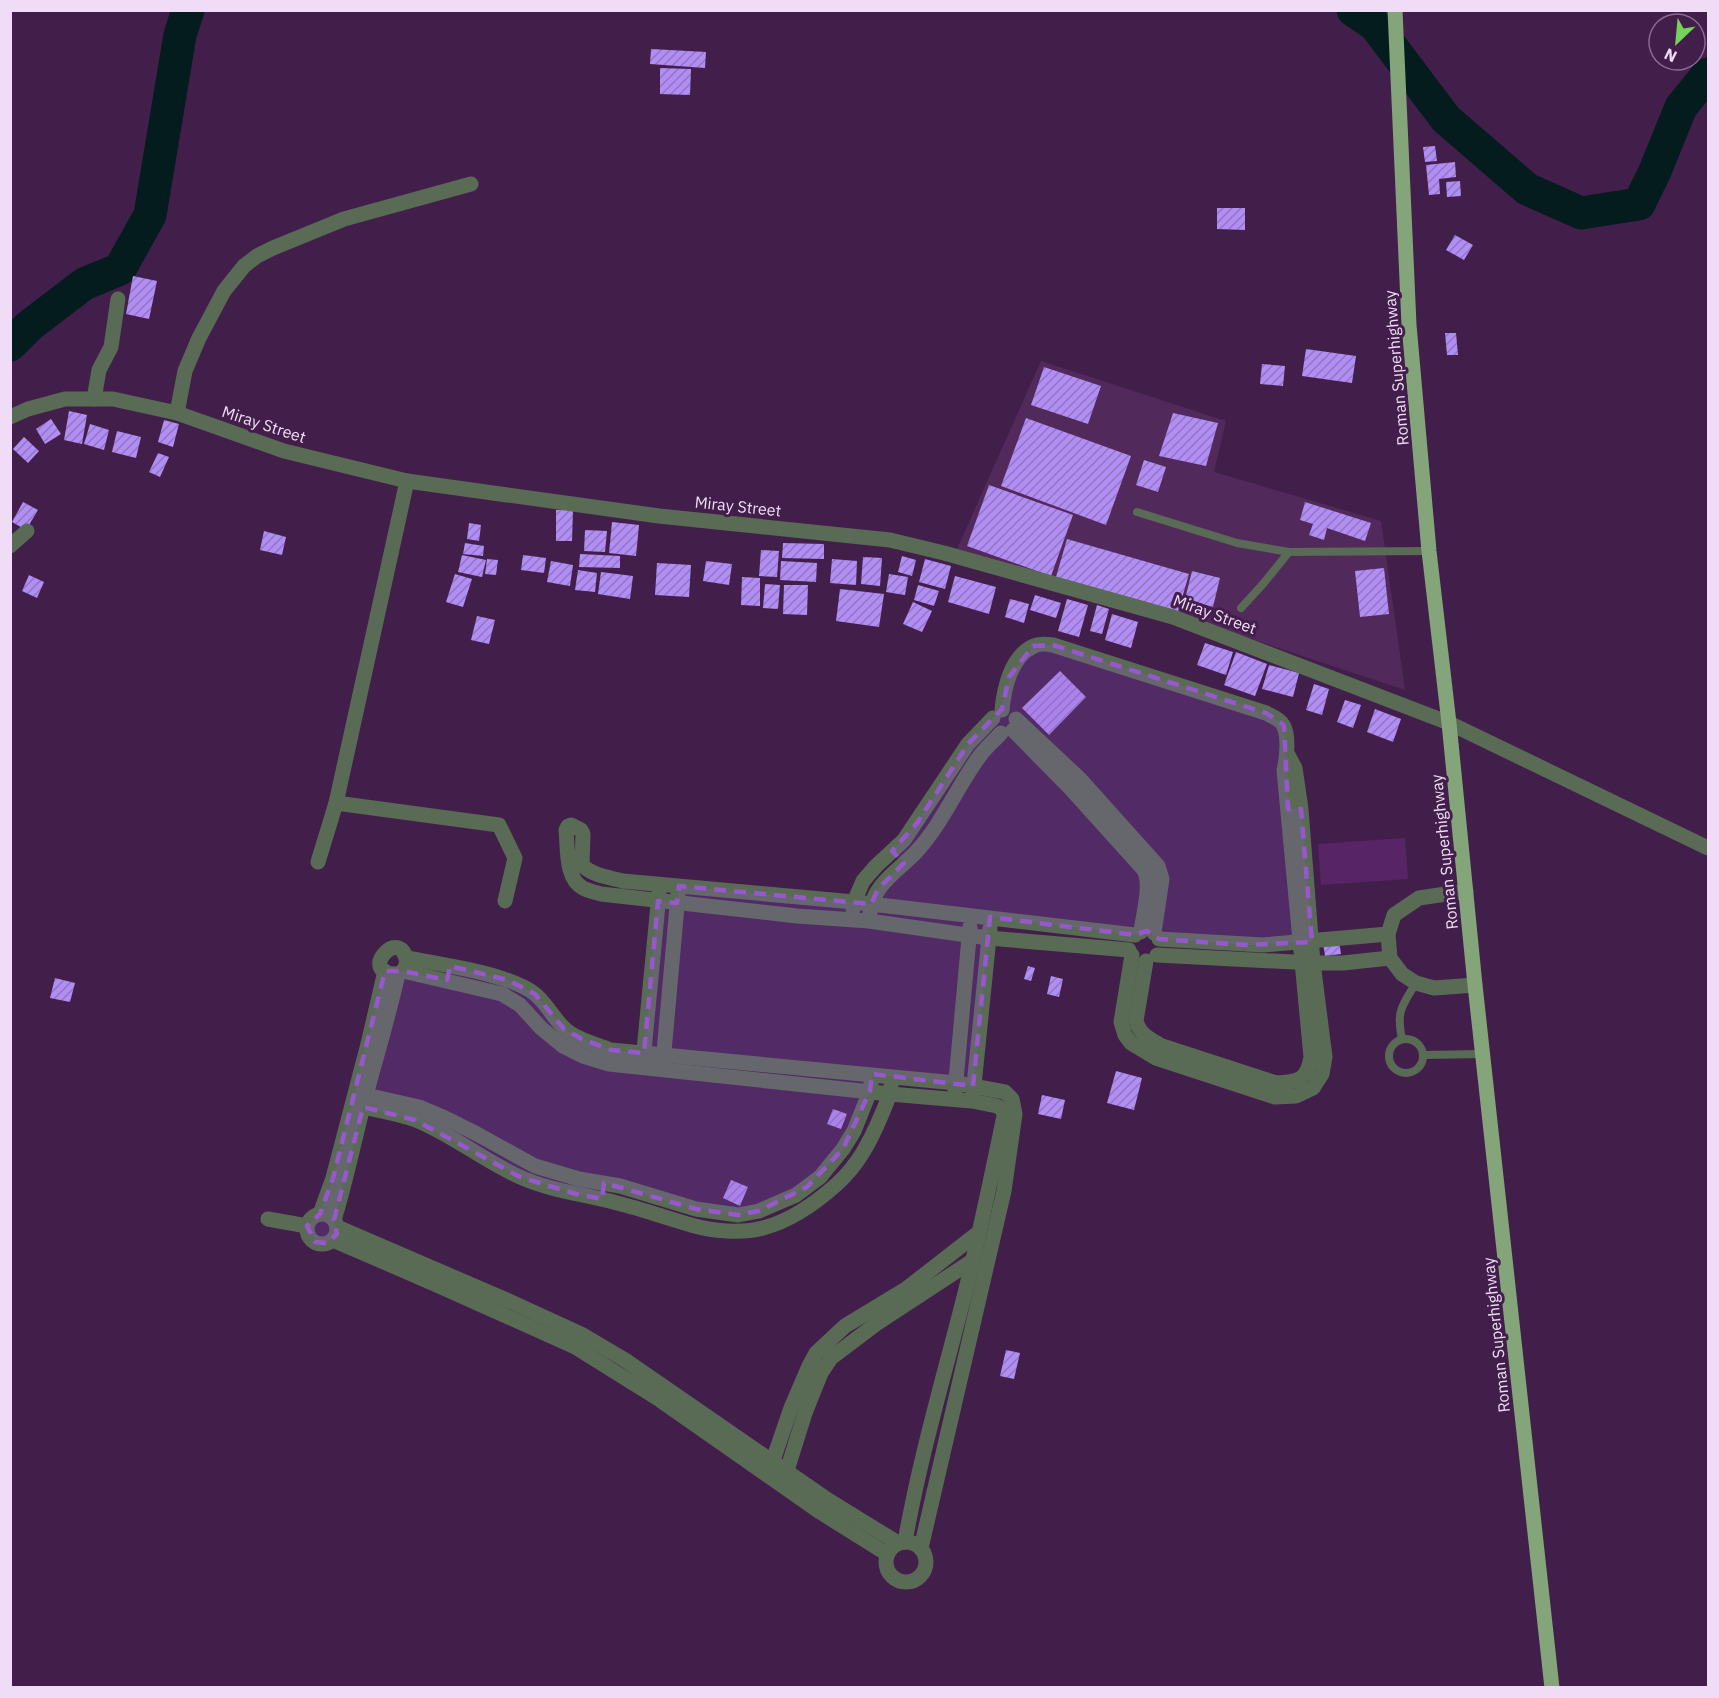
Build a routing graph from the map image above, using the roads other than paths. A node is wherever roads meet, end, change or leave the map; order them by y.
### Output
1 (1395, 10) edge
2 (471, 184) dead end
3 (118, 298) dead end
4 (94, 399) junction
5 (177, 412) junction
6 (10, 417) edge
7 (406, 481) junction
8 (1137, 512) dead end
9 (27, 531) dead end
10 (10, 546) edge
11 (1429, 551) junction
12 (1289, 552) junction
13 (1241, 608) dead end
14 (997, 714) junction
15 (1449, 723) junction
16 (1010, 727) junction
17 (336, 803) junction
18 (1708, 848) edge
19 (892, 851) junction
20 (318, 862) dead end
21 (904, 863) junction
22 (659, 885) junction
23 (679, 886) junction
24 (1466, 891) junction
25 (798, 897) junction
26 (505, 901) dead end
27 (658, 901) junction
28 (854, 902) junction
29 (677, 903) junction
30 (871, 904) junction
31 (972, 915) junction
32 (797, 916) junction
33 (991, 917) junction
34 (851, 921) junction
35 (869, 921) junction
36 (1388, 934) junction
37 (970, 936) junction
38 (1356, 937) junction
39 (988, 938) junction
40 (654, 941) junction
41 (1149, 942) junction
42 (1306, 942) junction
43 (673, 943) junction
44 (1130, 952) junction
45 (1390, 958) junction
46 (1358, 961) junction
47 (1307, 963) junction
48 (965, 982) junction
49 (984, 983) junction
50 (1416, 983) junction
51 (1475, 985) junction
52 (648, 1006) junction
53 (668, 1007) junction
54 (960, 1035) junction
55 (978, 1037) junction
56 (1136, 1038) junction
57 (1402, 1039) junction
58 (374, 1046) junction
59 (1484, 1054) junction
60 (1423, 1055) junction
61 (643, 1060) junction
62 (663, 1062) junction
63 (817, 1069) junction
64 (872, 1074) junction
65 (891, 1076) junction
66 (956, 1083) junction
67 (815, 1085) junction
68 (870, 1091) junction
69 (973, 1093) junction
70 (890, 1094) junction
71 (955, 1099) junction
72 (365, 1101) junction
73 (996, 1189) junction
74 (603, 1191) junction
75 (796, 1195) junction
76 (696, 1209) junction
77 (803, 1209) junction
78 (759, 1211) junction
79 (268, 1219) dead end
80 (331, 1225) junction
81 (307, 1226) junction
82 (692, 1226) junction
83 (762, 1228) junction
84 (978, 1233) junction
85 (978, 1255) junction
86 (910, 1294) junction
87 (815, 1369) junction
88 (931, 1419) junction
89 (950, 1425) junction
90 (770, 1468) junction
91 (785, 1478) junction
92 (897, 1546) junction
93 (921, 1548) junction
94 (1552, 1688) edge

1 - 11 main road, Roman Superhighway
2 - 5 street
3 - 4 street
4 - 5 street, Miray Street
4 - 6 street, Miray Street
5 - 7 street, Miray Street
7 - 15 street, Miray Street
7 - 17 street
8 - 12 lane
9 - 10 street
11 - 12 lane
11 - 15 main road, Roman Superhighway
12 - 13 lane
14 - 16 street
14 - 16 street
14 - 19 street
14 - 42 street
15 - 18 street, Miray Street
15 - 24 main road, Roman Superhighway
16 - 21 street
16 - 41 street
17 - 20 street
17 - 26 street
19 - 21 street
19 - 28 street
21 - 30 street
22 - 23 street
22 - 27 street
22 - 27 street
23 - 25 street
23 - 29 street
24 - 36 street
24 - 51 main road, Roman Superhighway
25 - 28 street
25 - 32 street
27 - 29 street
27 - 40 street
28 - 30 street
28 - 34 street
29 - 32 street
29 - 43 street
30 - 31 street
30 - 35 street
31 - 33 street
31 - 37 street
32 - 34 street
33 - 39 street
33 - 41 street
34 - 35 street
35 - 37 street
36 - 38 street
36 - 45 street
37 - 39 street
37 - 48 street
38 - 42 street
38 - 46 street
39 - 44 street
39 - 49 street
40 - 43 street
40 - 52 street
41 - 42 street
41 - 44 street
41 - 47 street
41 - 56 street
42 - 47 street
43 - 53 street
44 - 56 street
45 - 46 street
45 - 50 street
46 - 47 street
47 - 56 street
48 - 49 street
48 - 54 street
49 - 55 street
50 - 51 street
50 - 57 lane
51 - 59 main road, Roman Superhighway
52 - 53 street
52 - 61 street
53 - 62 street
54 - 55 street
54 - 66 street
55 - 69 street
57 - 60 lane
57 - 60 lane
58 - 61 street
58 - 72 street
58 - 80 street
59 - 60 lane
59 - 94 main road, Roman Superhighway
61 - 62 street
62 - 63 street
62 - 67 street
63 - 64 street
63 - 67 street
64 - 65 street
64 - 68 street
65 - 66 street
65 - 70 street
66 - 69 street
66 - 71 street
67 - 68 street
68 - 70 street
68 - 75 street
69 - 71 street
69 - 73 street
70 - 71 street
70 - 77 street
72 - 74 street
72 - 80 street
73 - 84 street
73 - 85 street
74 - 76 street
74 - 82 street
75 - 77 street
75 - 78 street
76 - 78 street
76 - 82 street
77 - 83 street
78 - 83 street
79 - 81 street
80 - 81 street
80 - 81 street
80 - 90 street
82 - 83 street
84 - 85 street
84 - 86 street
85 - 86 street
85 - 88 street
85 - 89 street
86 - 87 street
87 - 90 street
87 - 91 street
88 - 89 street
88 - 92 street
89 - 93 street
90 - 91 street
91 - 92 street
92 - 93 street
92 - 93 street

